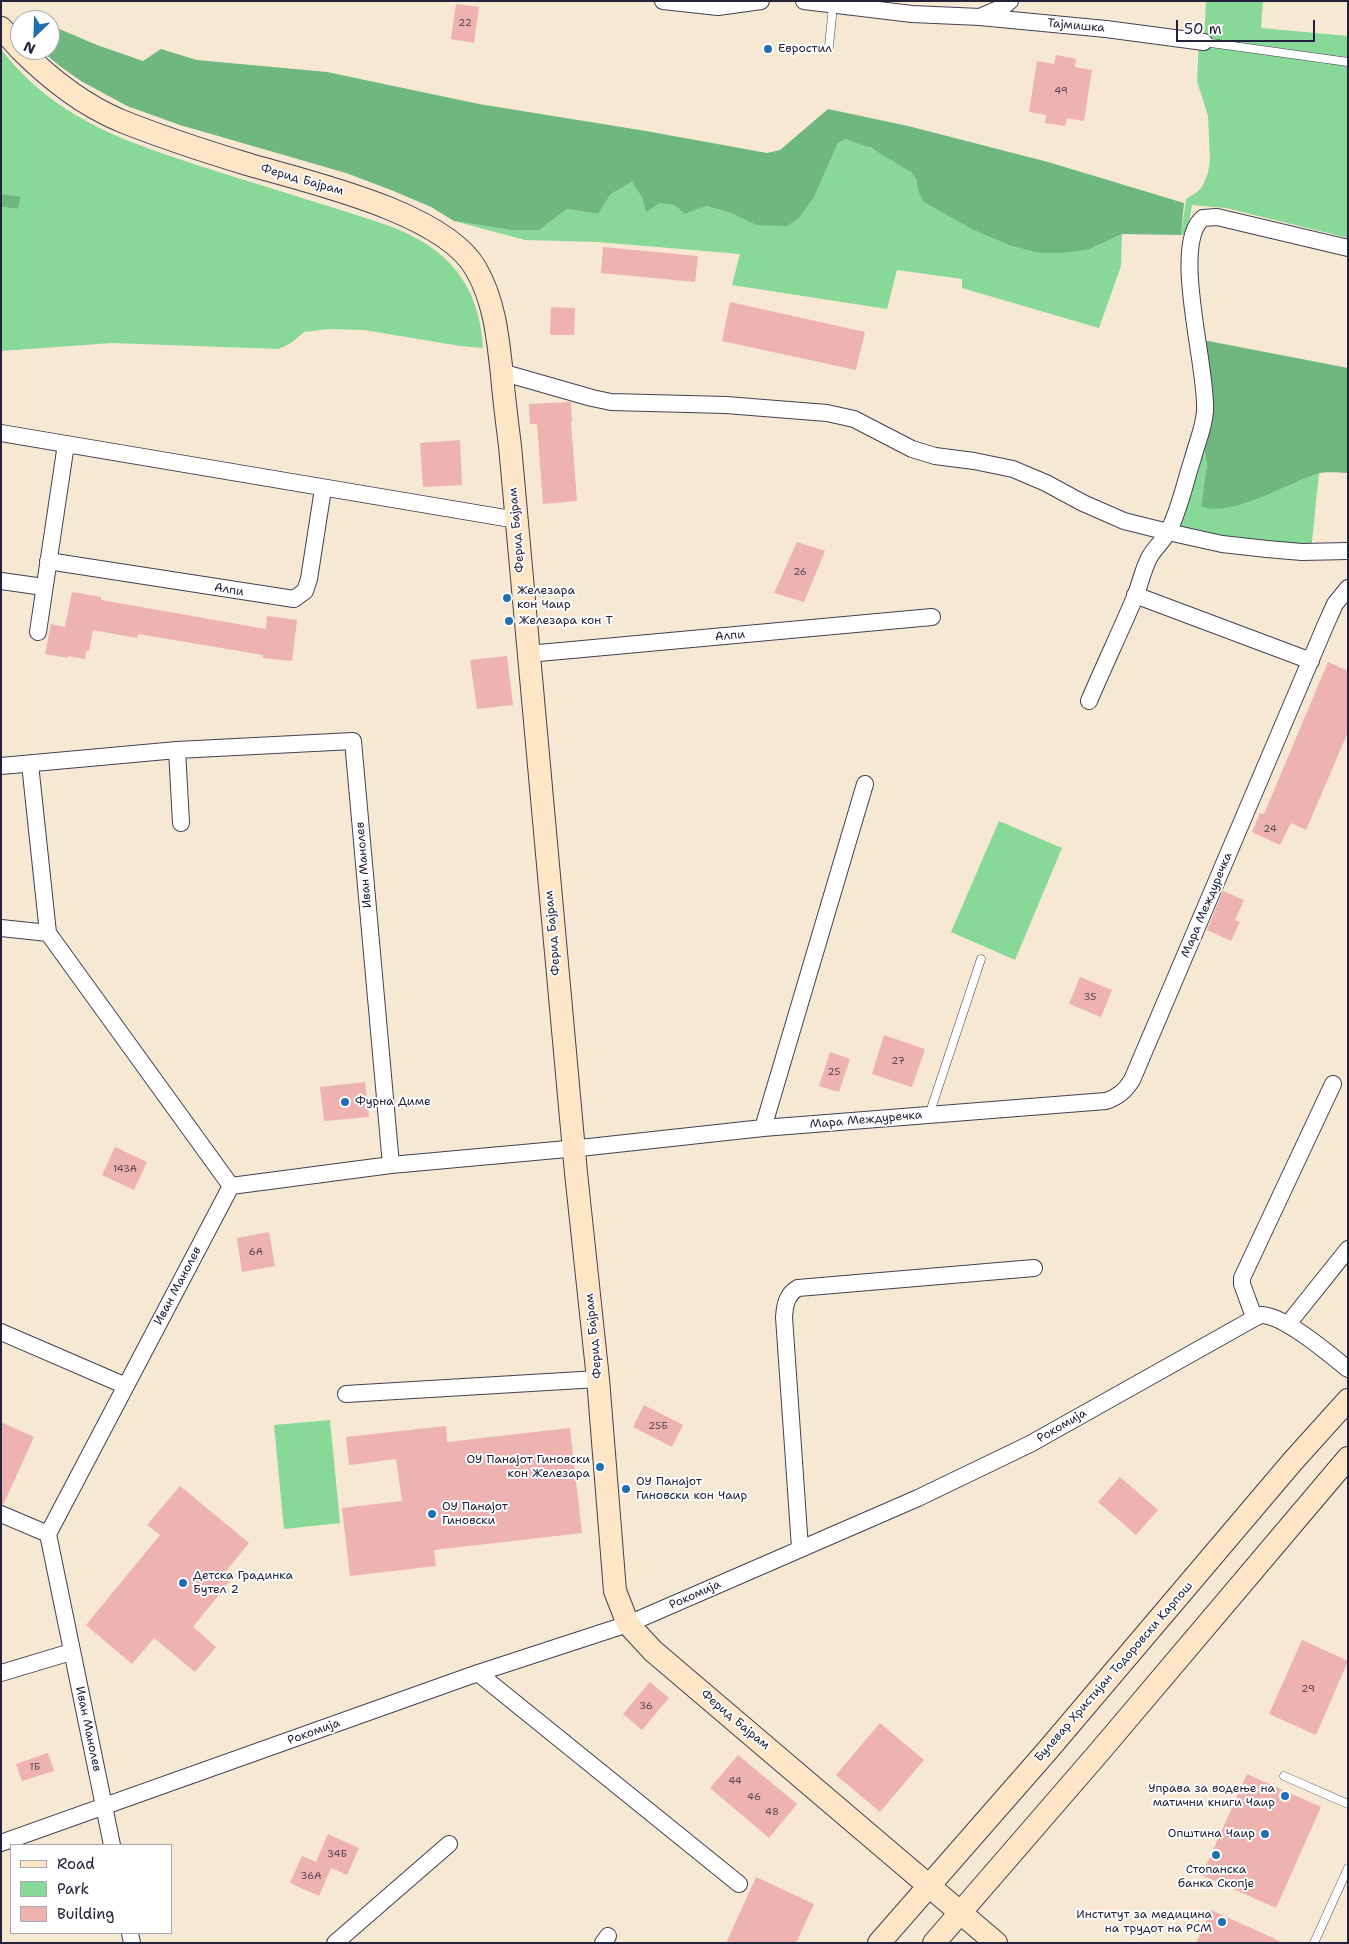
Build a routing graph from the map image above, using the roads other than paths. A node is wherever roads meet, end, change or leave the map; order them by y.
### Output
1 (663, 1) edge
2 (761, 1) edge
3 (804, 1) edge
4 (1010, 1) edge
5 (833, 6) junction
6 (980, 17) junction
7 (1, 28) edge
8 (10, 37) edge
9 (1204, 42) joint
10 (829, 46) dead end
11 (31, 60) edge
12 (1348, 62) edge
13 (1348, 248) edge
14 (501, 372) junction
15 (1, 433) edge
16 (66, 444) junction
17 (323, 489) junction
18 (516, 520) junction
19 (1168, 532) junction
20 (1348, 551) edge
21 (48, 561) junction
22 (1, 580) edge
23 (44, 587) junction
24 (1348, 588) edge
25 (1135, 596) junction
26 (932, 617) dead end
27 (38, 632) dead end
28 (528, 654) junction
29 (1311, 661) junction
30 (1089, 701) dead end
31 (177, 750) junction
32 (30, 764) junction
33 (1, 766) edge
34 (865, 784) dead end
35 (181, 823) dead end
36 (1, 928) edge
37 (48, 933) junction
38 (981, 959) dead end
39 (1333, 1084) dead end
40 (929, 1115) junction
41 (763, 1128) junction
42 (573, 1148) junction
43 (391, 1165) junction
44 (231, 1186) junction
45 (1348, 1249) edge
46 (1034, 1268) dead end
47 (1254, 1317) junction
48 (1288, 1324) junction
49 (1, 1332) edge
50 (1348, 1369) edge
51 (598, 1379) junction
52 (126, 1386) junction
53 (346, 1394) dead end
54 (1348, 1400) edge
55 (1348, 1458) edge
56 (1, 1514) edge
57 (48, 1534) junction
58 (800, 1548) junction
59 (628, 1624) junction
60 (72, 1652) junction
61 (1, 1672) edge
62 (478, 1673) junction
63 (1284, 1776) dead end
64 (1348, 1804) edge
65 (104, 1806) junction
66 (1, 1843) edge
67 (112, 1844) edge
68 (449, 1844) dead end
69 (1348, 1868) edge
70 (739, 1884) dead end
71 (929, 1884) junction
72 (960, 1912) junction
73 (336, 1943) edge
74 (879, 1943) edge
75 (934, 1943) edge
76 (996, 1943) edge
77 (1314, 1943) edge

1 - 2 street
3 - 5 street, Тајмишка
4 - 6 street
5 - 6 street, Тајмишка
5 - 10 lane
6 - 9 street, Тајмишка
7 - 8 street, Ферид Бајрам
9 - 12 lane, Тајмишка
11 - 14 street, Ферид Бајрам
13 - 19 street
14 - 18 street, Ферид Бајрам
14 - 19 street
15 - 16 street
16 - 17 street
16 - 21 street
17 - 18 street
17 - 21 street, Алпи
18 - 28 street, Ферид Бајрам
19 - 20 street
19 - 25 street
21 - 23 street
22 - 23 street
23 - 27 street
24 - 29 street, Мара Междуречка
25 - 29 street
25 - 30 street
26 - 28 street, Алпи
28 - 42 street, Ферид Бајрам
29 - 40 street, Мара Междуречка
31 - 32 street, Иван Манолев
31 - 35 street
31 - 43 street, Иван Манолев
32 - 33 street, Иван Манолев
32 - 37 street
34 - 41 street
36 - 37 street
37 - 44 street
38 - 40 lane
39 - 47 street
40 - 41 street, Мара Междуречка
41 - 42 street, Мара Междуречка
42 - 43 street
42 - 51 street, Ферид Бајрам
43 - 44 street
44 - 52 street, Иван Манолев
45 - 48 street
46 - 58 street
47 - 48 street
47 - 58 street, Рокомија
48 - 50 street
49 - 52 street
51 - 53 street
51 - 59 street, Ферид Бајрам
52 - 57 street, Иван Манолев
54 - 71 street, Булевар Христијан Тодоровски Карпош
55 - 72 street
56 - 57 street
57 - 60 street, Иван Манолев
58 - 59 street, Рокомија
59 - 62 street, Рокомија
59 - 71 street, Ферид Бајрам
60 - 61 street
60 - 65 street, Иван Манолев
62 - 65 street, Рокомија
62 - 70 street
63 - 64 lane
65 - 66 street, Рокомија
65 - 67 street, Иван Манолев
68 - 73 street
69 - 77 lane
71 - 72 street, Ферид Бајрам
71 - 74 street, Булевар Христијан Тодоровски Карпош
72 - 75 street
72 - 76 street, Ферид Бајрам

